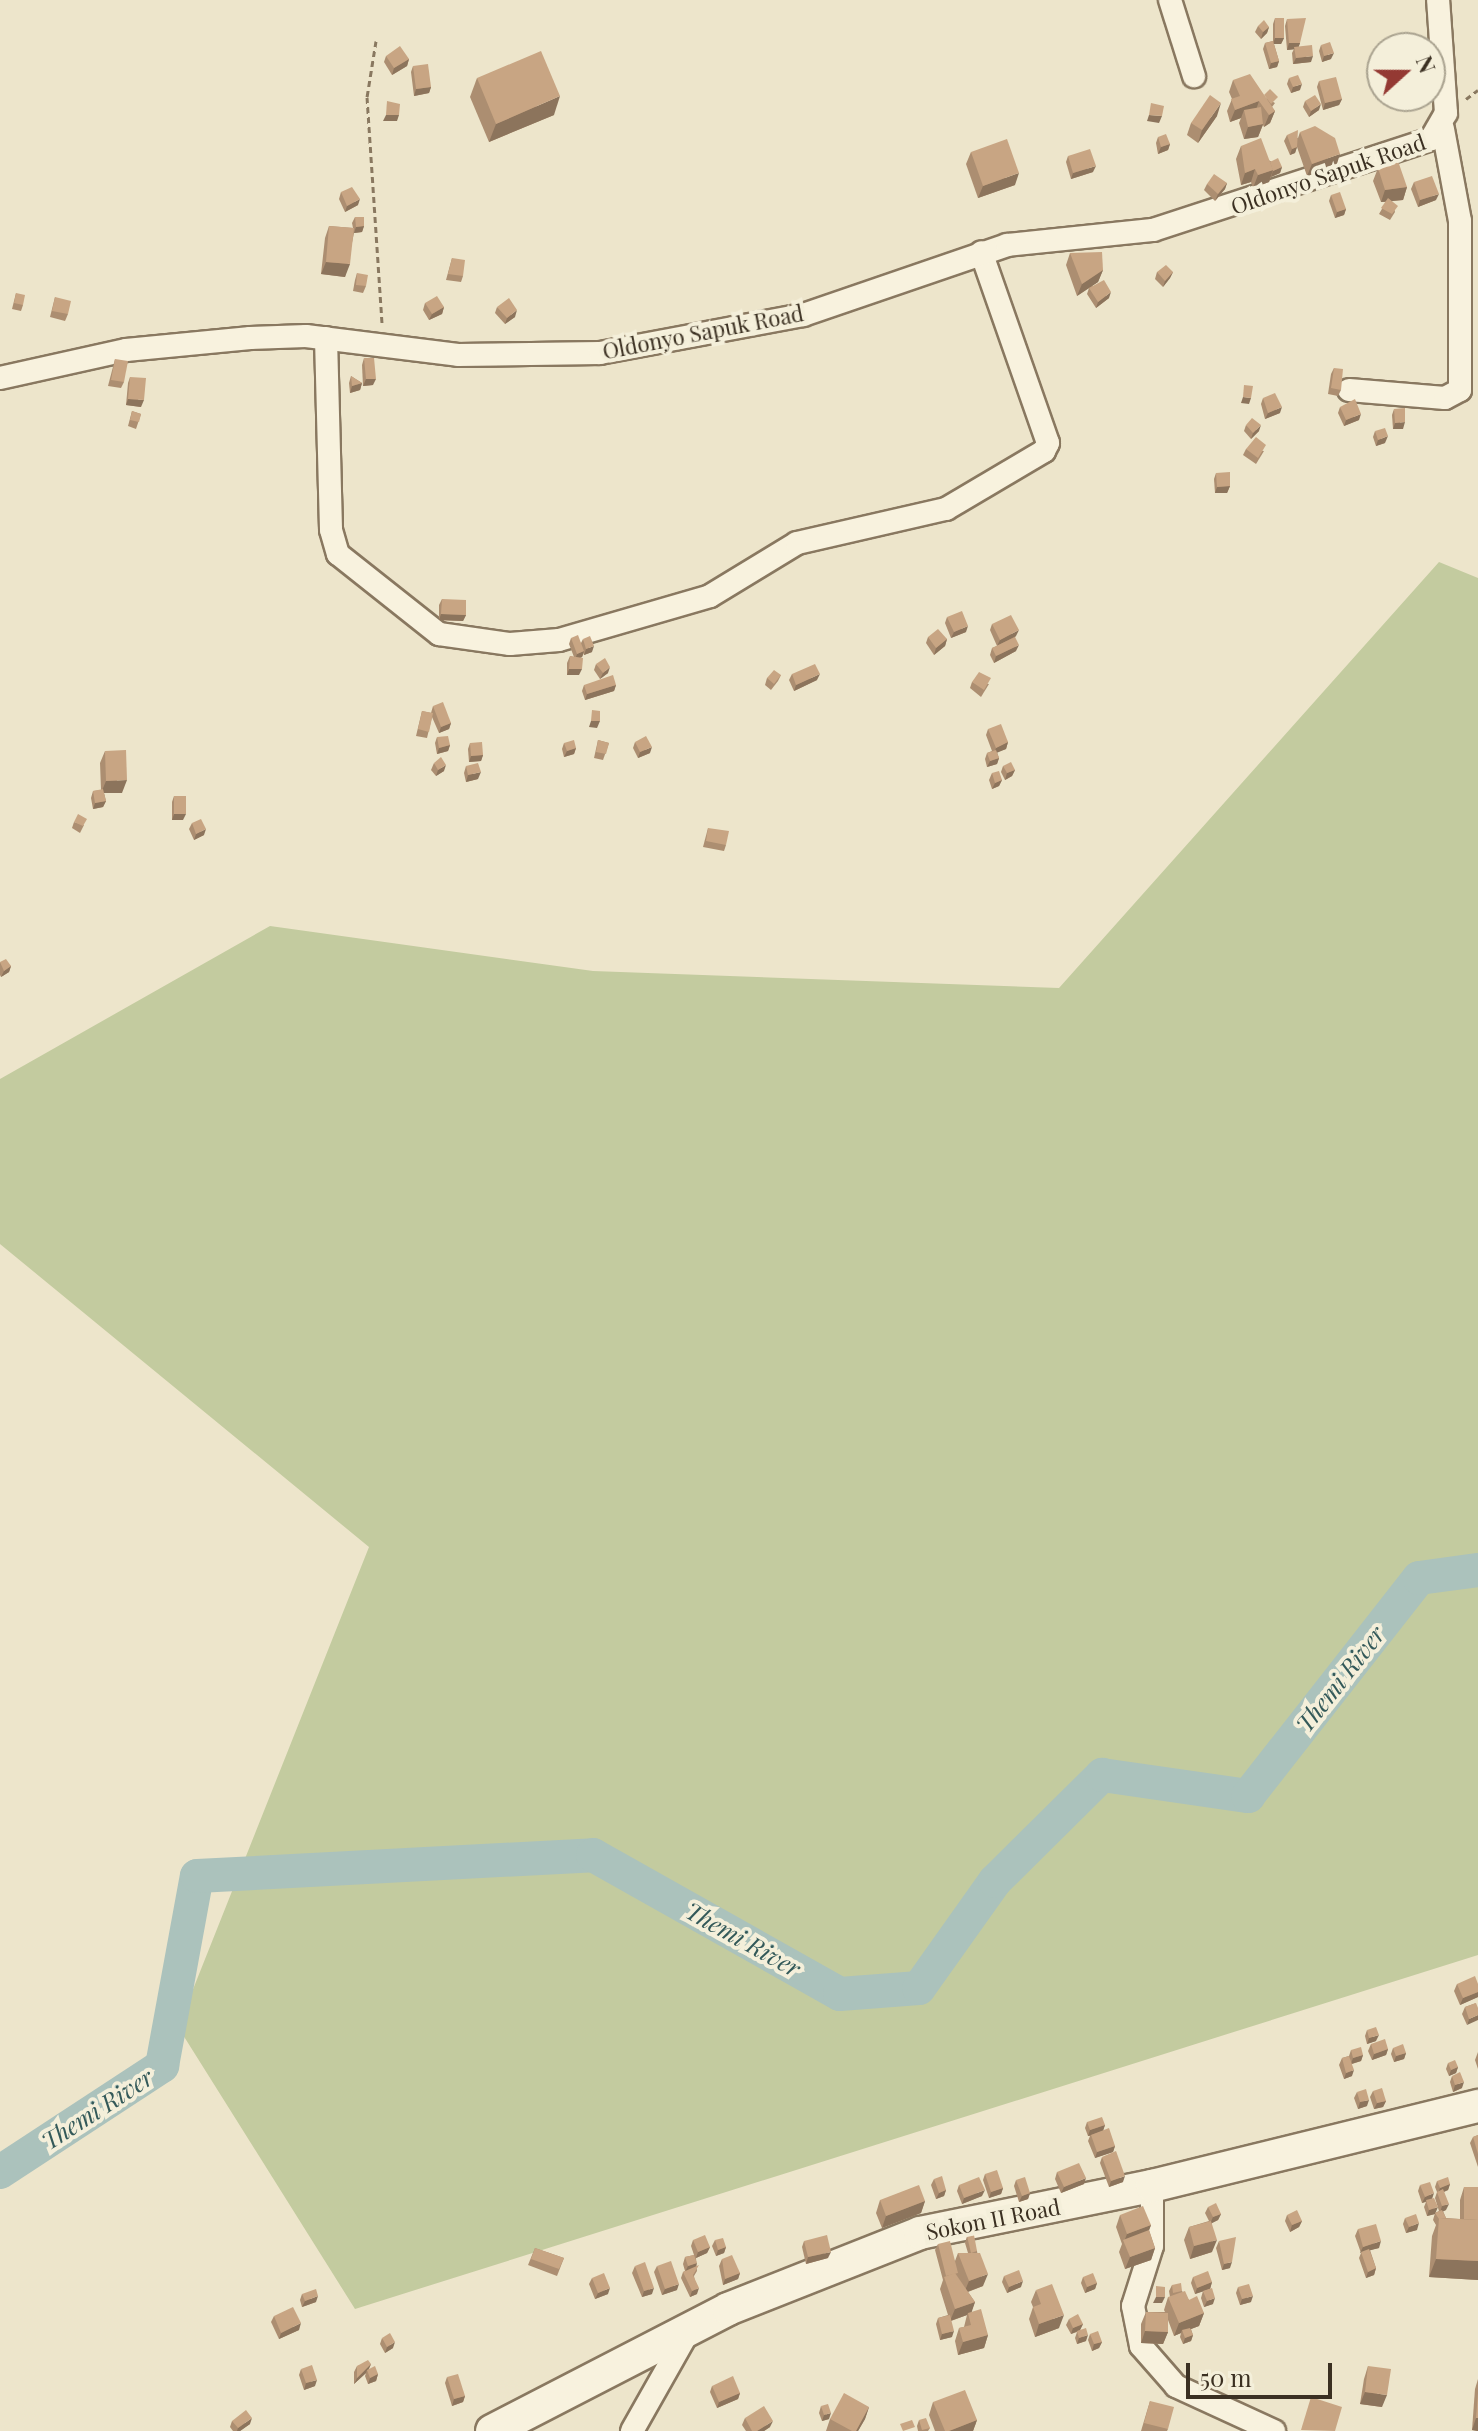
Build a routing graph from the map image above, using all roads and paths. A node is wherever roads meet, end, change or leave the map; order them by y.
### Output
1 (1170, 0) edge
2 (1438, 0) edge
3 (376, 41) dead end
4 (1194, 76) dead end
5 (1443, 129) junction
6 (981, 252) junction
7 (326, 338) junction
8 (384, 345) junction
9 (0, 378) edge
10 (1349, 390) dead end
11 (1478, 2106) edge
12 (1152, 2186) junction
13 (689, 2331) junction
14 (492, 2431) edge
15 (632, 2431) edge
16 (1274, 2431) edge

1 - 4 street
2 - 5 street, Oldonyo Sapuk Road
3 - 8 path
5 - 6 street, Oldonyo Sapuk Road
5 - 10 street
6 - 7 street
6 - 8 street, Oldonyo Sapuk Road
7 - 8 street, Oldonyo Sapuk Road
7 - 9 street, Oldonyo Sapuk Road
11 - 12 street, Sokon II Road
12 - 13 street, Sokon II Road
12 - 16 street
13 - 14 street, Sokon II Road
13 - 15 street

